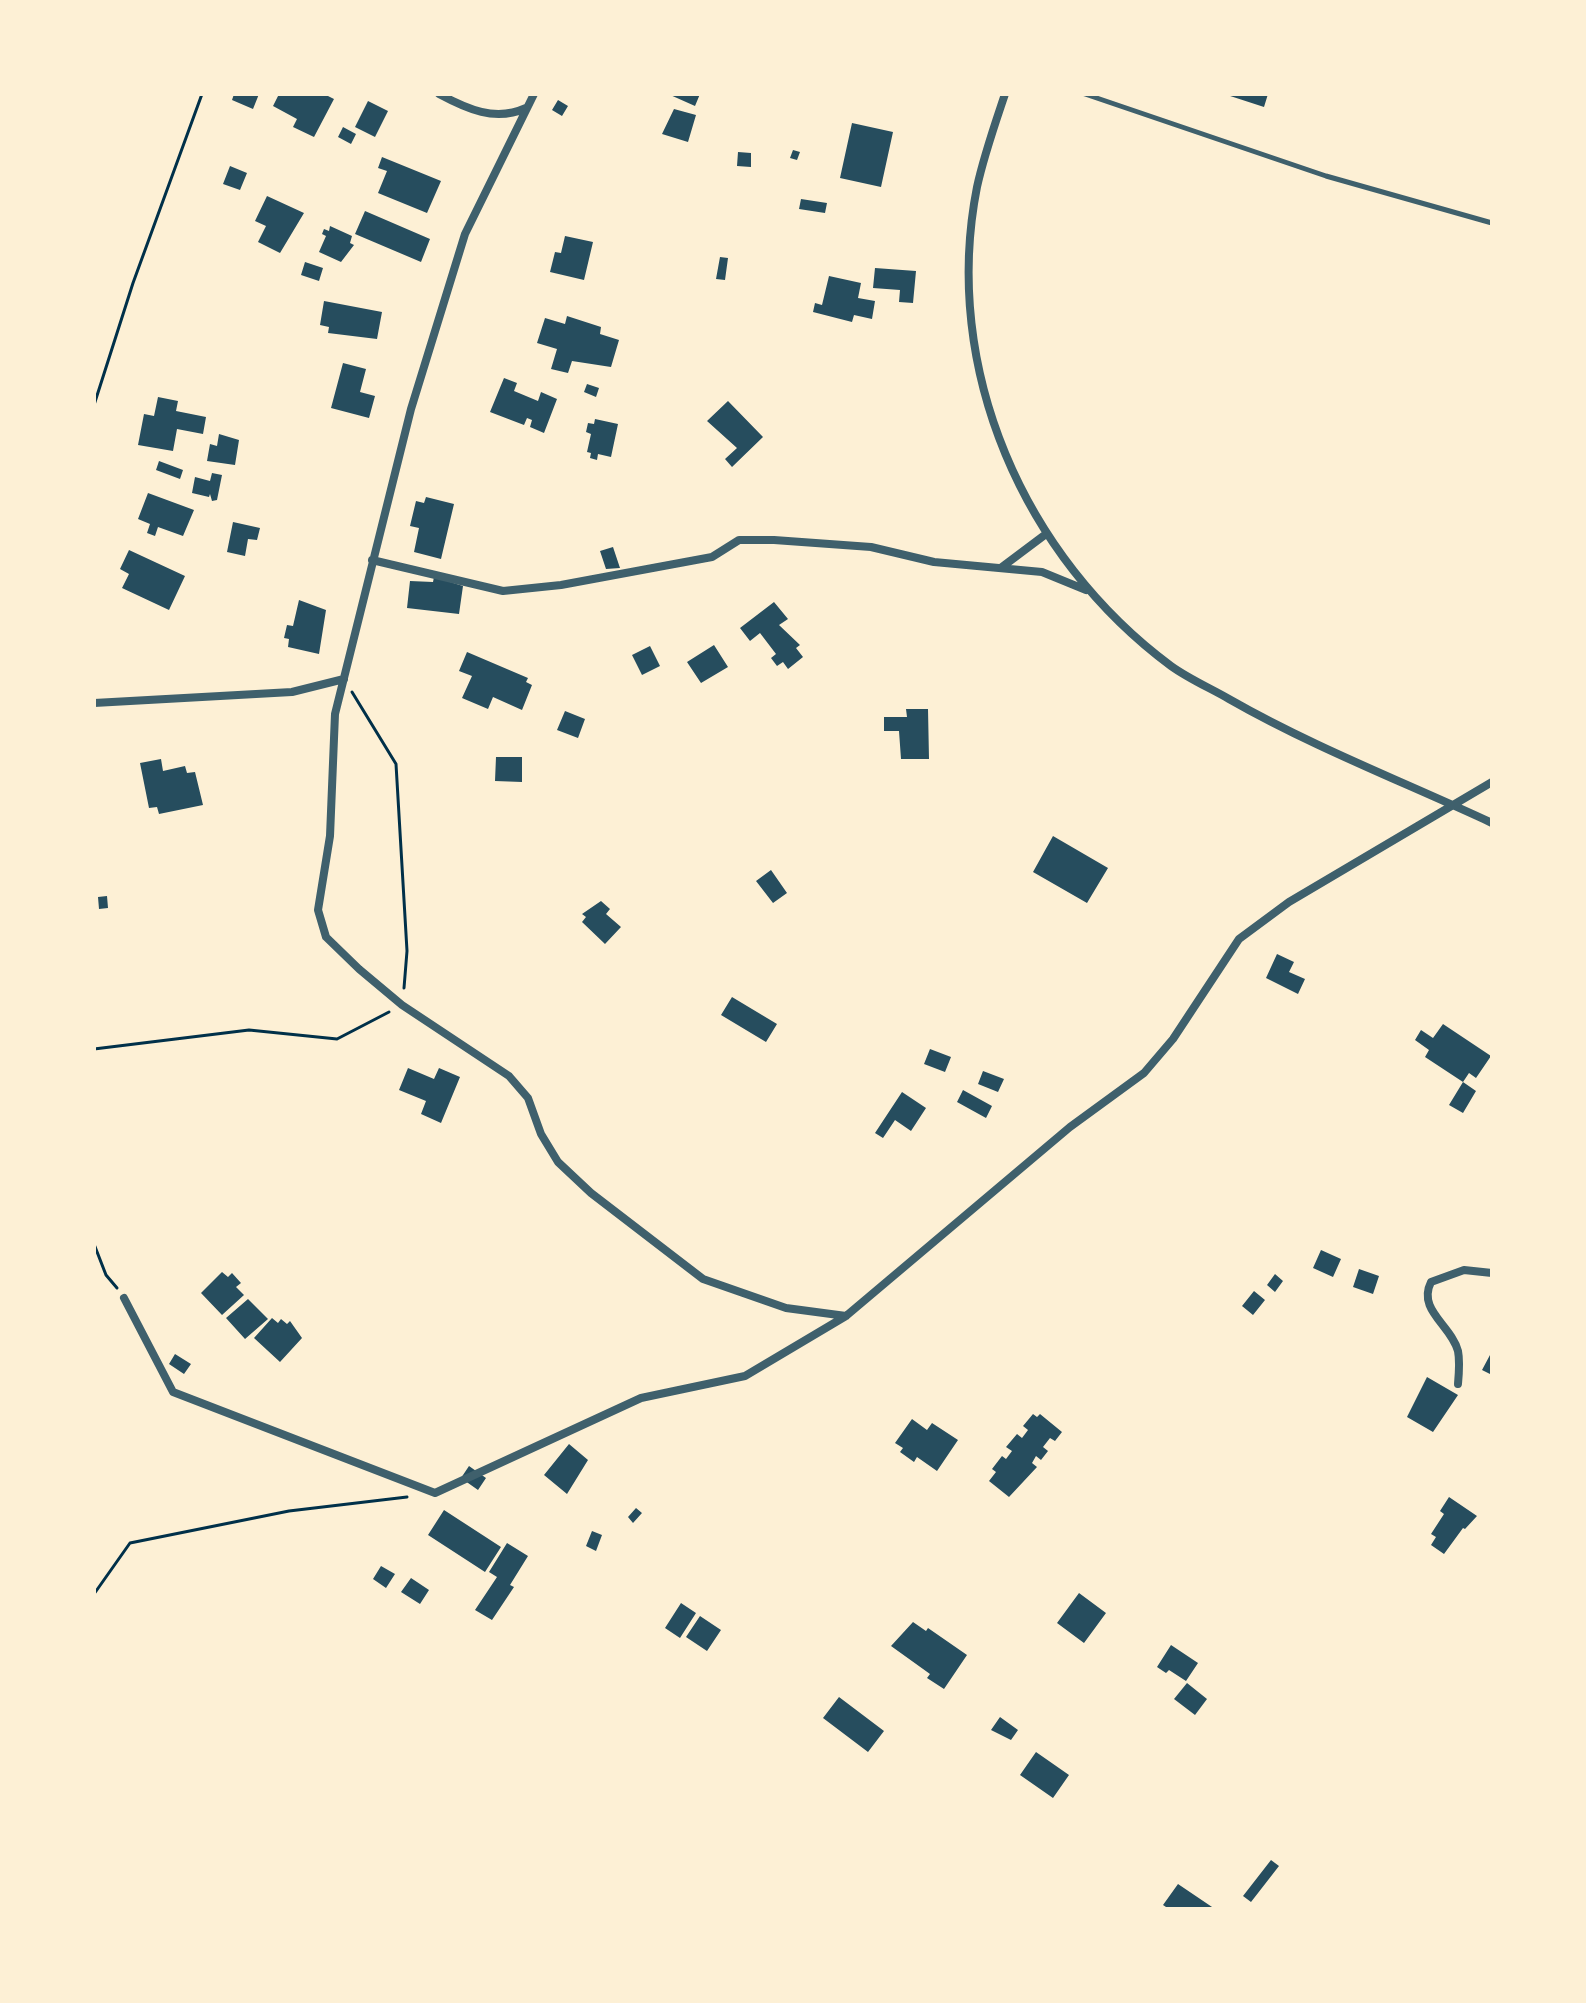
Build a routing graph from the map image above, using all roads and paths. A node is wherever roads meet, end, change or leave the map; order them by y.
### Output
1 (202, 94) edge
2 (439, 94) edge
3 (534, 94) edge
4 (1005, 94) edge
5 (1085, 94) edge
6 (527, 108) junction
7 (1492, 223) edge
8 (94, 405) edge
9 (1046, 534) junction
10 (372, 560) junction
11 (1002, 567) junction
12 (1088, 590) junction
13 (344, 679) junction
14 (94, 703) edge
15 (1492, 782) edge
16 (1452, 804) junction
17 (1492, 823) edge
18 (94, 1244) edge
19 (1492, 1273) edge
20 (124, 1298) joint
21 (846, 1316) junction
22 (1458, 1384) dead end
23 (435, 1493) junction
24 (94, 1594) edge

1 - 8 path
2 - 6 street
3 - 6 street
4 - 9 street
5 - 7 lane
6 - 10 street
9 - 11 street
9 - 12 street
10 - 11 street
10 - 13 street
11 - 12 street
12 - 16 street
13 - 14 street
13 - 21 street
15 - 16 street
16 - 17 street
16 - 21 street
18 - 20 path
19 - 22 street
20 - 23 street
21 - 23 street
23 - 24 path

